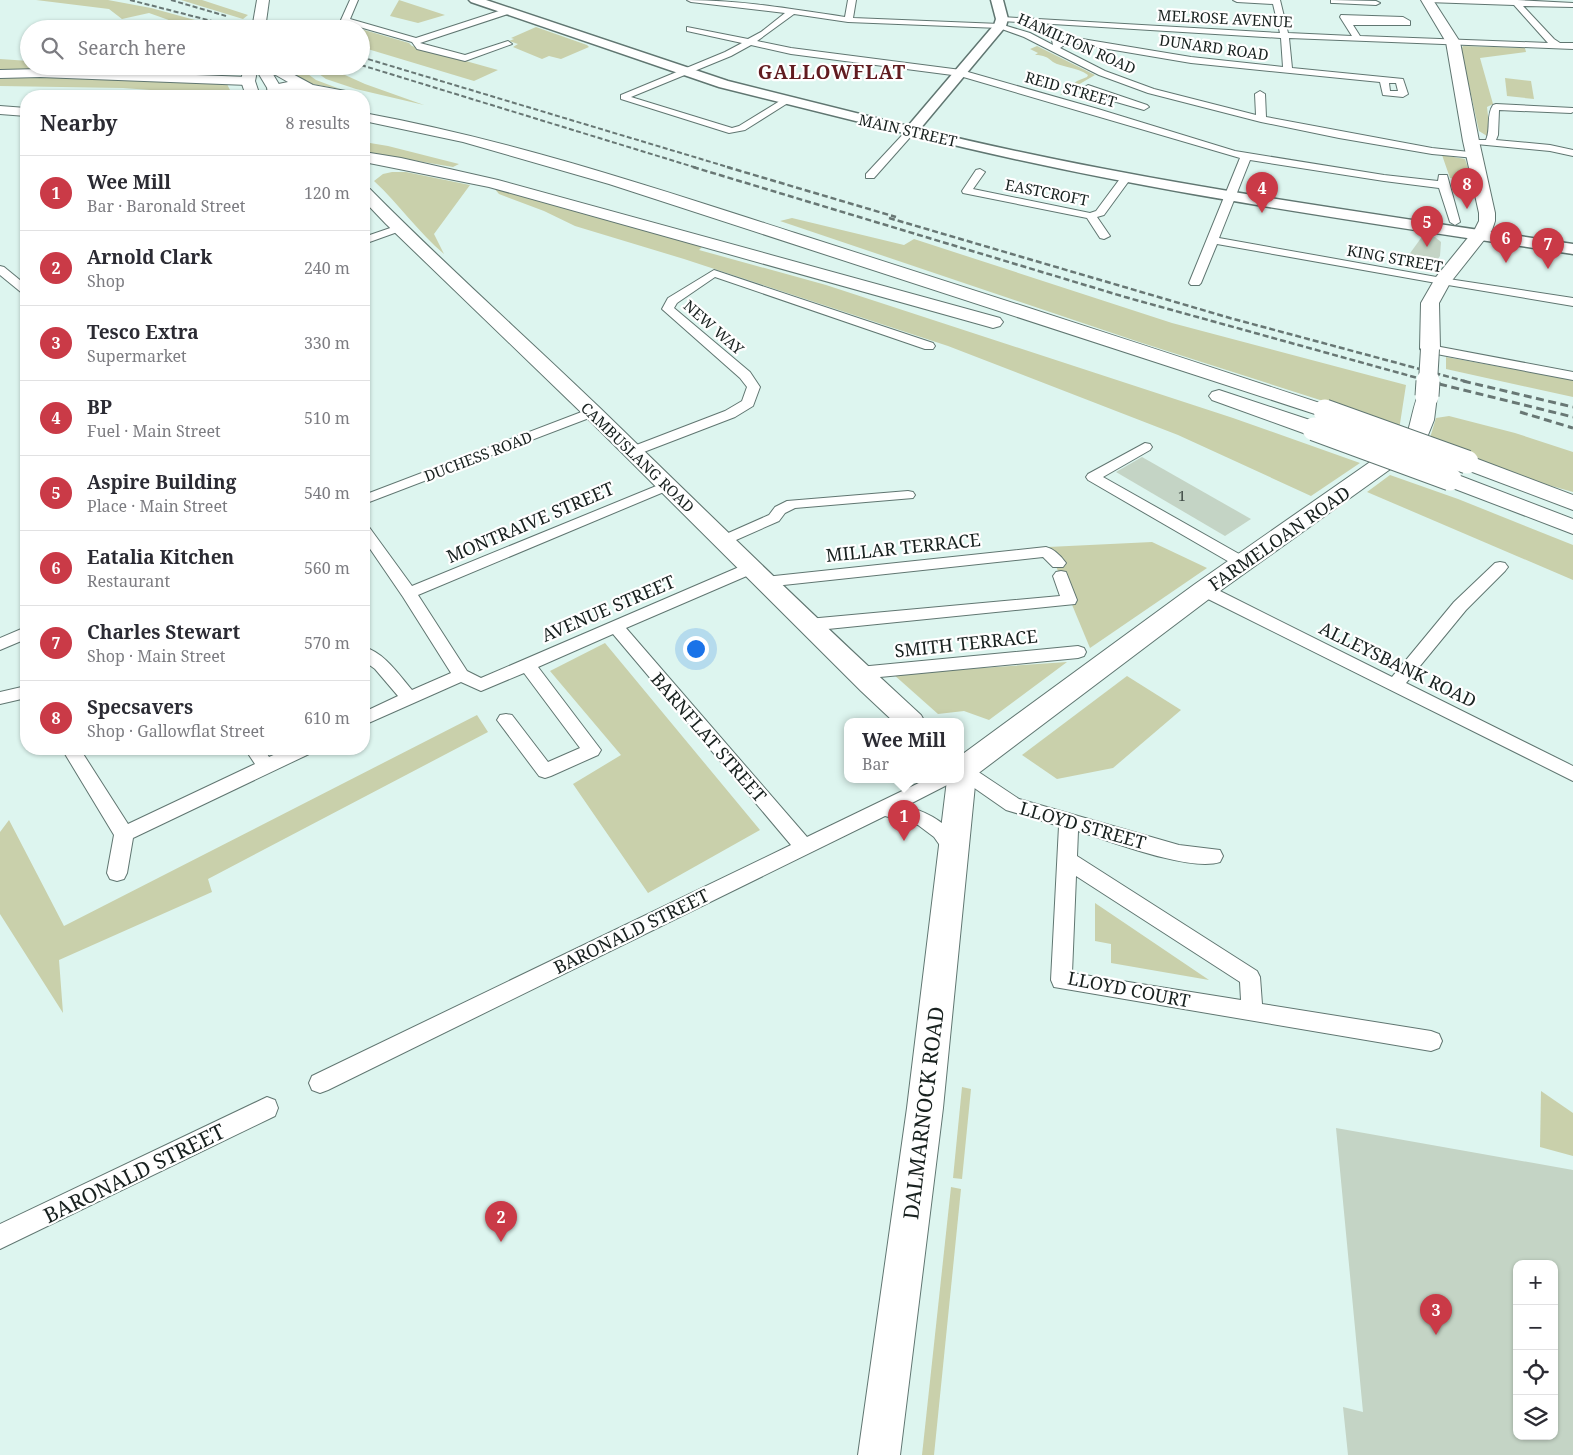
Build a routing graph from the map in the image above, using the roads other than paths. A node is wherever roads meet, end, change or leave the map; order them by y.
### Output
1 (263, 0) edge
2 (354, 0) edge
3 (475, 0) edge
4 (691, 0) edge
5 (852, 0) edge
6 (997, 0) edge
7 (1237, 0) edge
8 (1427, 0) edge
9 (1276, 1) edge
10 (1334, 1) dead end
11 (724, 2) edge
12 (1515, 2) junction
13 (1377, 4) edge
14 (1573, 5) edge
15 (508, 11) junction
16 (791, 12) junction
17 (260, 20) edge
18 (345, 20) edge
19 (848, 20) junction
20 (1001, 22) junction
21 (1347, 22) junction
22 (370, 28) edge
23 (690, 29) dead end
24 (1191, 30) junction
25 (1285, 36) junction
26 (1358, 39) junction
27 (1191, 40) dead end
28 (416, 42) junction
29 (750, 42) junction
30 (1453, 42) junction
31 (508, 44) dead end
32 (1558, 46) junction
33 (1573, 46) edge
34 (1052, 48) junction
35 (1191, 50) dead end
36 (1573, 55) edge
37 (1190, 60) junction
38 (1288, 70) junction
39 (684, 72) junction
40 (961, 73) junction
41 (0, 74) edge
42 (20, 74) edge
43 (114, 75) edge
44 (218, 75) edge
45 (249, 75) edge
46 (265, 75) edge
47 (282, 75) edge
48 (1339, 75) junction
49 (187, 77) junction
50 (1384, 80) dead end
51 (248, 81) junction
52 (1260, 82) junction
53 (1338, 86) dead end
54 (312, 88) junction
55 (1088, 88) dead end
56 (251, 90) edge
57 (268, 90) edge
58 (271, 90) edge
59 (278, 90) edge
60 (322, 90) edge
61 (1116, 99) junction
62 (786, 101) junction
63 (0, 102) edge
64 (20, 102) edge
65 (389, 105) dead end
66 (1144, 107) dead end
67 (0, 110) edge
68 (1572, 110) dead end
69 (1095, 111) junction
70 (20, 112) edge
71 (1261, 118) junction
72 (370, 123) edge
73 (370, 124) edge
74 (910, 132) junction
75 (1490, 142) junction
76 (1473, 148) junction
77 (1573, 153) edge
78 (1246, 156) junction
79 (370, 158) edge
80 (401, 163) junction
81 (504, 166) dead end
82 (370, 169) edge
83 (980, 172) dead end
84 (870, 176) dead end
85 (1126, 178) junction
86 (577, 189) dead end
87 (1231, 197) junction
88 (370, 198) edge
89 (1486, 206) junction
90 (1091, 216) junction
91 (1455, 222) dead end
92 (399, 228) junction
93 (1104, 236) dead end
94 (1478, 238) junction
95 (1507, 238) junction
96 (370, 239) edge
97 (1213, 240) junction
98 (1573, 249) edge
99 (1573, 256) edge
100 (0, 268) edge
101 (1442, 282) junction
102 (1195, 283) dead end
103 (20, 286) edge
104 (1573, 302) edge
105 (993, 322) junction
106 (1012, 328) dead end
107 (1082, 332) junction
108 (929, 346) dead end
109 (1430, 348) junction
110 (1573, 376) edge
111 (1201, 390) dead end
112 (592, 412) junction
113 (1320, 420) junction
114 (1145, 447) dead end
115 (631, 452) junction
116 (666, 486) junction
117 (908, 494) dead end
118 (370, 498) edge
119 (1573, 503) edge
120 (1573, 527) edge
121 (370, 538) edge
122 (722, 541) junction
123 (1243, 563) junction
124 (1500, 567) dead end
125 (758, 575) junction
126 (1204, 590) junction
127 (409, 593) junction
128 (808, 624) junction
129 (615, 626) junction
130 (20, 636) edge
131 (0, 644) edge
132 (1078, 652) dead end
133 (370, 657) edge
134 (527, 665) junction
135 (859, 673) junction
136 (461, 675) junction
137 (1395, 685) junction
138 (20, 693) edge
139 (0, 698) edge
140 (409, 698) junction
141 (370, 717) edge
142 (908, 718) edge
143 (506, 720) dead end
144 (74, 755) edge
145 (258, 755) edge
146 (290, 755) edge
147 (266, 766) junction
148 (964, 766) edge
149 (1573, 774) edge
150 (964, 776) edge
151 (934, 783) edge
152 (956, 783) edge
153 (884, 808) junction
154 (1069, 820) junction
155 (124, 834) junction
156 (804, 847) junction
157 (953, 850) junction
158 (1213, 856) dead end
159 (1066, 860) junction
160 (117, 873) dead end
161 (1252, 1011) junction
162 (1431, 1041) dead end
163 (320, 1083) dead end
164 (267, 1108) dead end
165 (0, 1237) edge
166 (879, 1455) edge

1 - 17 main road
2 - 18 street
3 - 15 main road, MAIN STREET
4 - 11 street, HAMILTON ROAD
5 - 19 street
6 - 20 main road
7 - 9 street
8 - 12 street
8 - 30 main road
9 - 25 street
10 - 13 street
11 - 16 street, HAMILTON ROAD
12 - 14 street
12 - 32 street
15 - 28 street
15 - 39 main road, MAIN STREET
16 - 19 street, HAMILTON ROAD
16 - 29 street
19 - 20 street, HAMILTON ROAD
20 - 24 street, MELROSE AVENUE
20 - 34 street, HAMILTON ROAD
20 - 40 main road
21 - 21 street
21 - 26 street
22 - 28 street
23 - 29 street, REID STREET
24 - 25 street, MELROSE AVENUE
24 - 27 street
25 - 26 street, MELROSE AVENUE
25 - 38 street
26 - 30 street, MELROSE AVENUE
28 - 31 street
29 - 39 street
29 - 40 street, REID STREET
30 - 32 street, MELROSE AVENUE
30 - 76 main road
32 - 33 street, MELROSE AVENUE
32 - 36 street
34 - 37 street, DUNARD ROAD
34 - 71 street, HAMILTON ROAD
35 - 37 street
37 - 52 street, DUNARD ROAD
38 - 48 street, DUNARD ROAD
38 - 52 street, DUNARD ROAD
39 - 62 main road, MAIN STREET
39 - 62 street
40 - 69 street, REID STREET
40 - 74 main road
41 - 42 main road
43 - 49 main road
44 - 49 main road
45 - 51 main road
46 - 58 main road
47 - 54 main road
48 - 50 street, DUNARD ROAD
48 - 53 street
49 - 51 main road
51 - 56 main road
51 - 57 main road
52 - 71 street
54 - 59 main road
54 - 60 main road
55 - 61 street
61 - 66 street
61 - 69 street
62 - 74 main road, MAIN STREET
63 - 64 main road
65 - 107 main road
67 - 70 main road
68 - 75 street
69 - 78 street, REID STREET
71 - 76 street, HAMILTON ROAD
72 - 107 main road
73 - 81 main road
74 - 84 street
74 - 85 main road, MAIN STREET
75 - 76 street, HAMILTON ROAD
75 - 77 street, HAMILTON ROAD
76 - 89 main road
78 - 87 street
78 - 91 street, REID STREET
79 - 80 main road
80 - 82 main road
80 - 105 main road
83 - 90 street, EASTCROFT
85 - 87 main road, MAIN STREET
85 - 90 street, EASTCROFT
86 - 105 main road
87 - 94 main road, MAIN STREET
87 - 97 street
88 - 92 main road, CAMBUSLANG ROAD
89 - 94 main road
89 - 95 main road
90 - 93 street
92 - 96 street
92 - 112 main road, CAMBUSLANG ROAD
94 - 95 main road, MAIN STREET
94 - 99 main road, MAIN STREET
94 - 101 main road, FARMELOAN ROAD
95 - 98 main road, MAIN STREET
97 - 101 street, KING STREET
97 - 102 street
100 - 103 street
101 - 104 street, KING STREET
101 - 109 main road, FARMELOAN ROAD
105 - 106 main road
107 - 113 main road
108 - 115 street, NEW WAY
109 - 110 street
109 - 123 main road, FARMELOAN ROAD, bridge
111 - 113 main road
112 - 115 main road, CAMBUSLANG ROAD
112 - 118 street, DUCHESS ROAD
113 - 119 main road, bridge
113 - 120 main road, bridge
114 - 123 street
115 - 116 main road, CAMBUSLANG ROAD
116 - 122 main road, CAMBUSLANG ROAD
116 - 127 street, MONTRAIVE STREET
117 - 122 street
121 - 127 street
122 - 125 main road, CAMBUSLANG ROAD
123 - 126 main road, FARMELOAN ROAD
124 - 137 street
125 - 128 main road, CAMBUSLANG ROAD
125 - 128 street, MILLAR TERRACE
125 - 129 street, AVENUE STREET
126 - 137 street, ALLEYSBANK ROAD
126 - 148 main road, FARMELOAN ROAD
127 - 136 street
128 - 135 main road, CAMBUSLANG ROAD
129 - 134 street, AVENUE STREET
129 - 156 street, BARNFLAT STREET
130 - 131 street
132 - 135 street, SMITH TERRACE
133 - 140 street
134 - 136 street, AVENUE STREET
134 - 143 street
135 - 142 main road, CAMBUSLANG ROAD
136 - 140 street
137 - 149 street, ALLEYSBANK ROAD
138 - 139 street
140 - 141 street
144 - 155 street
145 - 147 street
146 - 147 street
147 - 155 street
150 - 154 street, LLOYD STREET
151 - 153 street, BARONALD STREET
152 - 157 main road, DALMARNOCK ROAD
153 - 156 street, BARONALD STREET
153 - 157 street
154 - 158 street, LLOYD STREET
154 - 159 street, LLOYD COURT
155 - 160 street
156 - 163 street, BARONALD STREET
157 - 166 main road, DALMARNOCK ROAD
159 - 161 street
159 - 161 street, LLOYD COURT
161 - 162 street, LLOYD COURT
164 - 165 street, BARONALD STREET

